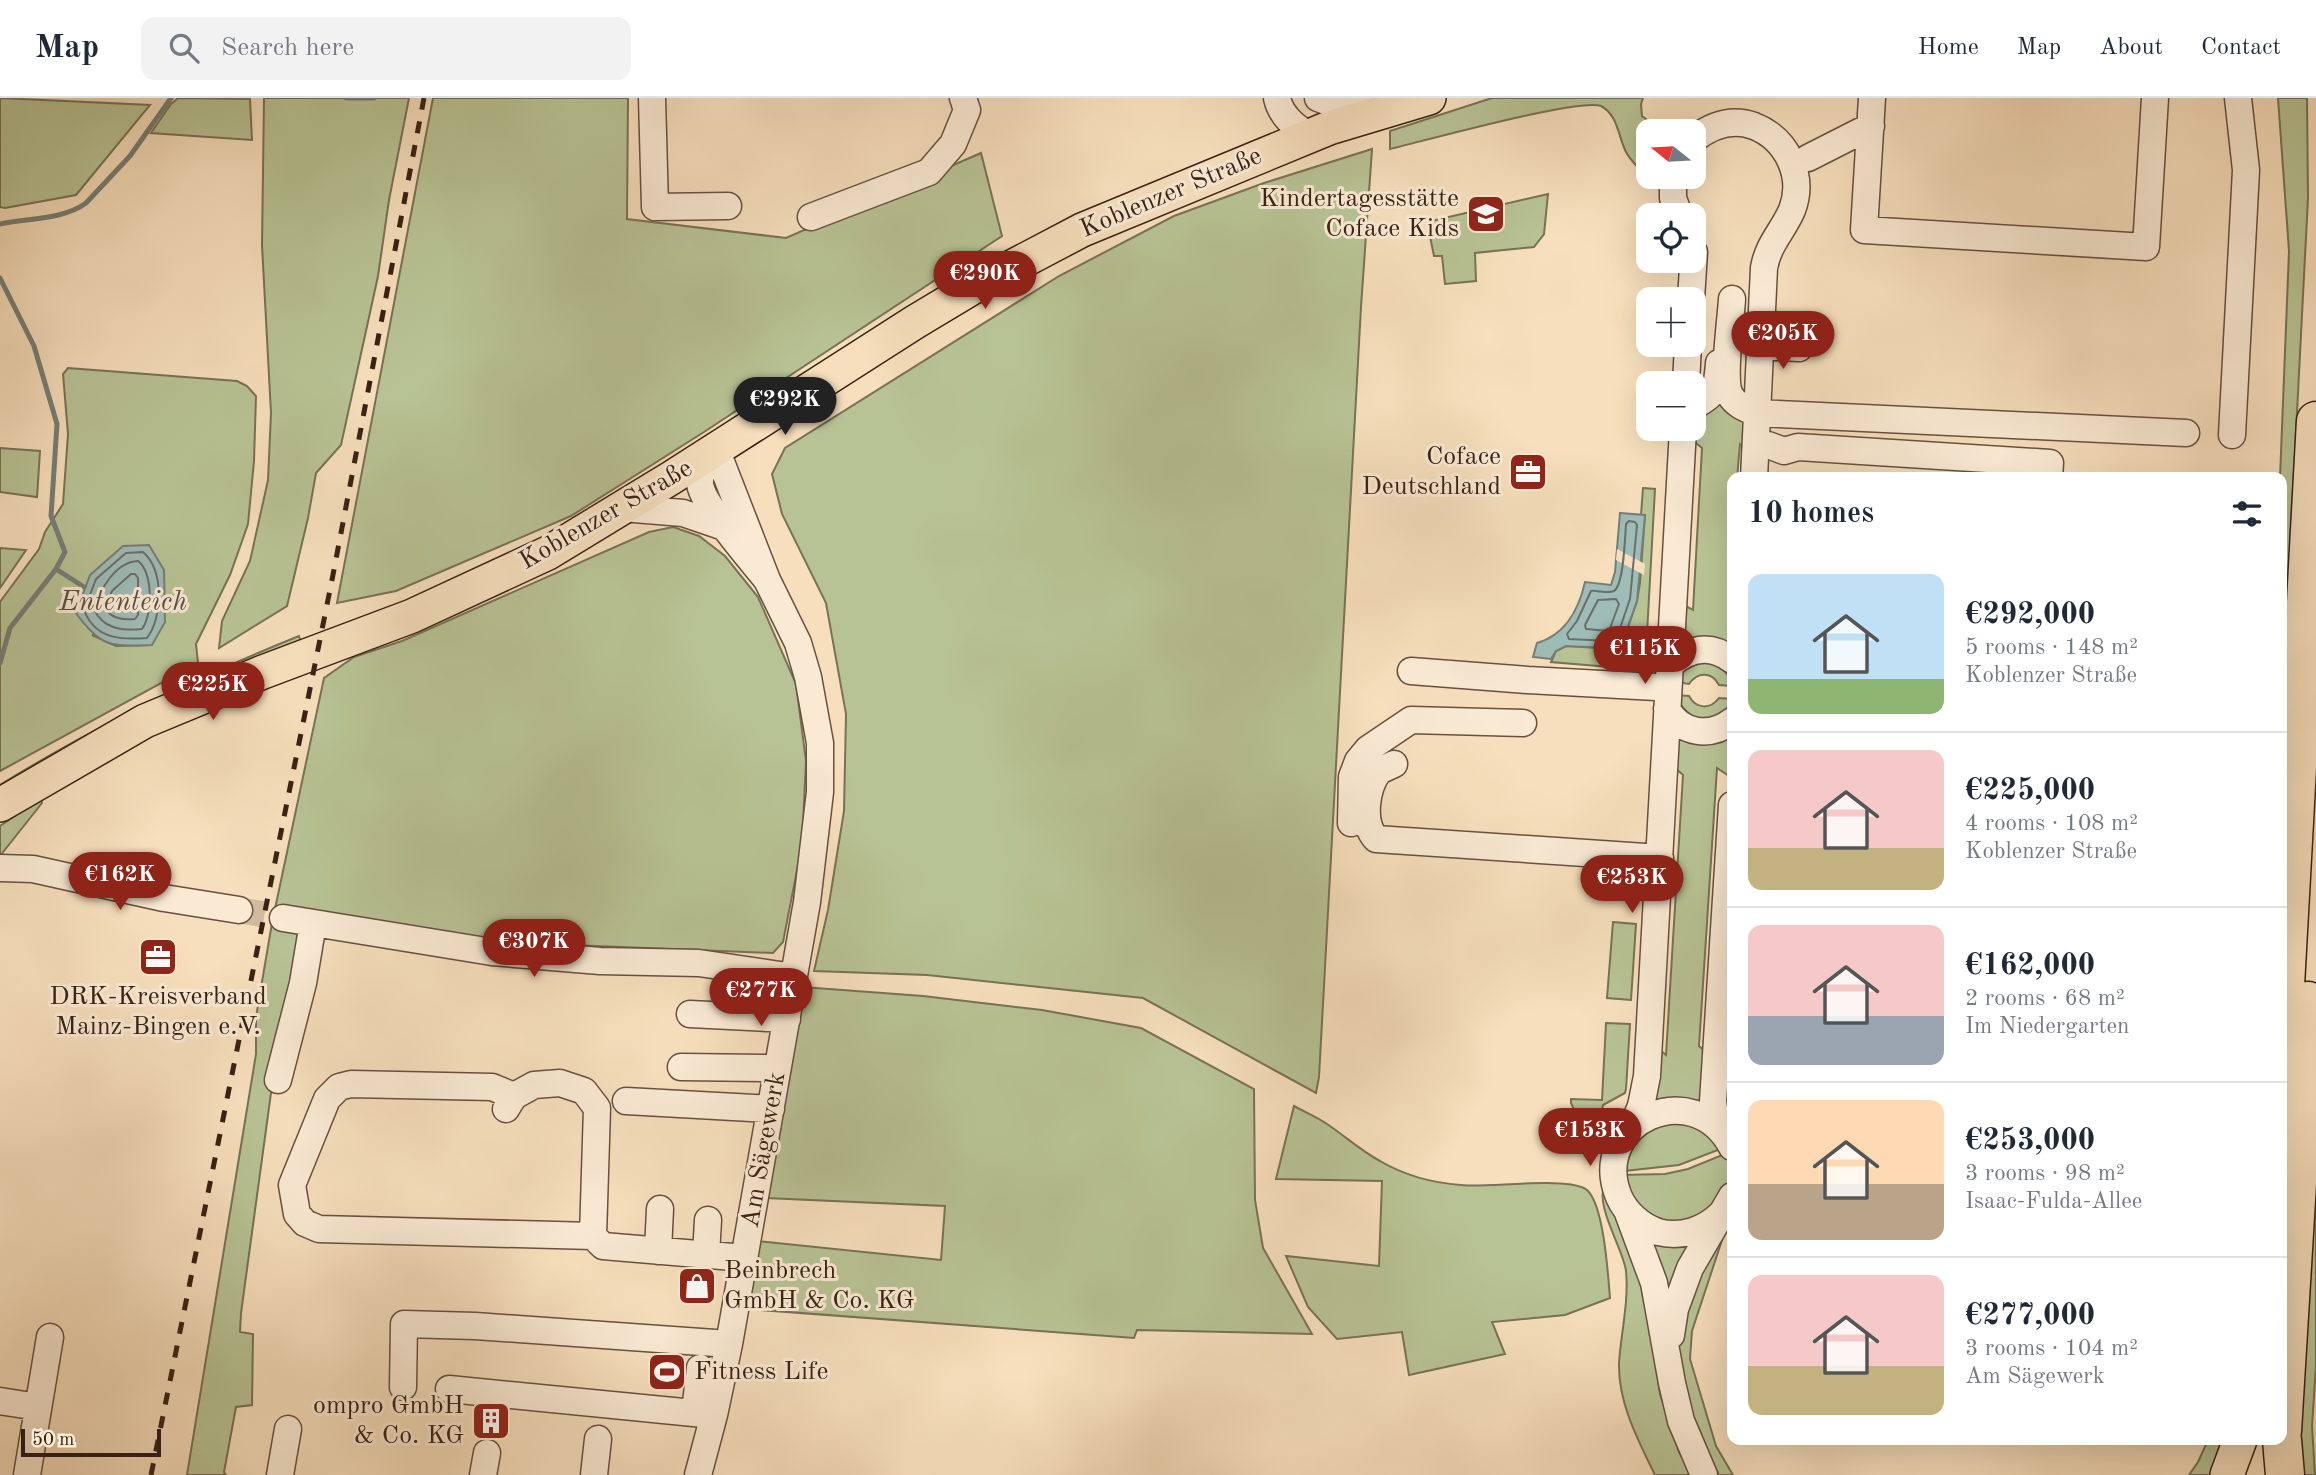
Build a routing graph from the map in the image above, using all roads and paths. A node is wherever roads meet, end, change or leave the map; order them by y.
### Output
1 (652, 98) edge
2 (963, 98) edge
3 (1306, 98) edge
4 (1318, 98) edge
5 (1429, 98) edge
6 (1872, 98) edge
7 (2155, 98) edge
8 (2238, 98) edge
9 (1278, 103) edge
10 (1378, 112) junction
11 (1871, 126) junction
12 (1706, 130) edge
13 (1309, 136) junction
14 (1260, 155) junction
15 (1808, 158) dead end
16 (728, 206) dead end
17 (811, 217) dead end
18 (1761, 346) junction
19 (1799, 348) dead end
20 (1706, 399) edge
21 (1757, 413) junction
22 (2316, 421) edge
23 (2186, 433) dead end
24 (2232, 435) dead end
25 (1682, 441) edge
26 (1762, 445) junction
27 (716, 449) junction
28 (1755, 472) edge
29 (2049, 472) edge
30 (622, 509) junction
31 (727, 528) junction
32 (767, 580) junction
33 (1727, 657) edge
34 (1411, 671) dead end
35 (1664, 687) junction
36 (1522, 723) dead end
37 (1727, 724) edge
38 (1394, 764) dead end
39 (0, 805) edge
40 (1376, 839) junction
41 (1660, 858) junction
42 (2316, 863) edge
43 (0, 868) edge
44 (239, 910) tunnel mouth
45 (283, 918) tunnel mouth
46 (313, 923) junction
47 (2287, 949) edge
48 (1727, 971) edge
49 (794, 977) junction
50 (690, 1014) dead end
51 (787, 1019) junction
52 (681, 1067) dead end
53 (778, 1070) junction
54 (278, 1080) dead end
55 (626, 1101) dead end
56 (771, 1109) junction
57 (1717, 1126) junction
58 (1632, 1128) junction
59 (1727, 1140) edge
60 (1727, 1205) edge
61 (660, 1209) dead end
62 (1628, 1212) junction
63 (708, 1220) dead end
64 (593, 1236) junction
65 (659, 1251) junction
66 (706, 1255) junction
67 (745, 1258) junction
68 (50, 1337) dead end
69 (729, 1344) junction
70 (2287, 1347) edge
71 (1668, 1357) junction
72 (700, 1368) dead end
73 (402, 1387) dead end
74 (449, 1389) dead end
75 (0, 1401) edge
76 (38, 1407) junction
77 (704, 1413) junction
78 (288, 1429) dead end
79 (598, 1439) dead end
80 (2237, 1445) edge
81 (2248, 1445) edge
82 (2282, 1445) edge
83 (27, 1475) edge
84 (280, 1475) edge
85 (594, 1475) edge
86 (698, 1475) edge
87 (1704, 1475) edge
88 (2227, 1475) edge
89 (2245, 1475) edge
90 (2285, 1475) edge

1 - 16 street
2 - 17 street
3 - 13 street
4 - 10 street
5 - 10 main road, Koblenzer Straße
6 - 11 street
7 - 11 street
8 - 24 street
9 - 13 street
9 - 14 street
10 - 13 main road, Koblenzer Straße
11 - 15 street
12 - 18 street
13 - 14 main road, Koblenzer Straße
14 - 27 main road, Koblenzer Straße
18 - 19 street
18 - 21 street
20 - 21 street
21 - 23 street
21 - 26 street
22 - 47 highway
25 - 35 street
26 - 28 street
26 - 29 street
27 - 30 main road, Koblenzer Straße
27 - 31 street, Am Sägewerk
27 - 32 street, Am Sägewerk
30 - 31 street
30 - 39 main road, Koblenzer Straße
31 - 32 street, Am Sägewerk
32 - 49 street, Am Sägewerk
33 - 35 street
34 - 35 street
35 - 37 street
35 - 41 street
36 - 40 street
38 - 40 street
40 - 41 street
41 - 58 street
42 - 70 highway
43 - 44 street
45 - 46 street
46 - 49 street
46 - 54 street
48 - 57 street
49 - 51 street, Am Sägewerk
50 - 51 street
51 - 53 street, Am Sägewerk
52 - 53 street
53 - 56 street, Am Sägewerk
55 - 56 street
56 - 67 street, Am Sägewerk
57 - 58 street
57 - 59 street
58 - 62 street
60 - 62 street
60 - 71 street
61 - 65 street
62 - 71 street
63 - 66 street
64 - 64 street
64 - 65 street
65 - 66 street
66 - 67 street
67 - 69 street, Am Sägewerk
68 - 76 street
69 - 73 street
69 - 77 street, Am Sägewerk
71 - 87 street
72 - 77 street
74 - 77 street
75 - 76 street
76 - 83 street
77 - 86 street, Am Sägewerk
78 - 84 street
79 - 85 street
80 - 88 main road
81 - 89 main road
82 - 90 highway

